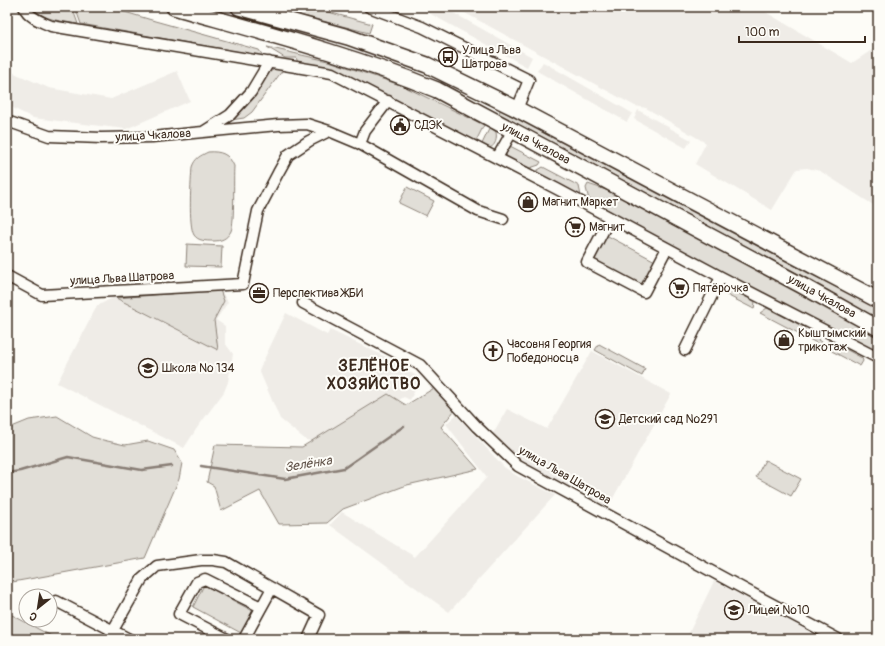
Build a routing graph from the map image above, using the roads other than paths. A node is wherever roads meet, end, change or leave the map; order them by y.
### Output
1 (24, 7) edge
2 (174, 7) edge
3 (239, 7) edge
4 (369, 7) edge
5 (269, 62) junction
6 (388, 101) junction
7 (517, 109) junction
8 (7, 121) edge
9 (513, 130) junction
10 (329, 131) junction
11 (204, 132) junction
12 (360, 144) junction
13 (497, 158) junction
14 (610, 218) junction
15 (503, 219) dead end
16 (667, 248) junction
17 (7, 276) edge
18 (721, 277) junction
19 (878, 300) edge
20 (303, 303) dead end
21 (878, 328) edge
22 (685, 350) dead end
23 (878, 358) edge
24 (272, 588) junction
25 (58, 602) edge
26 (261, 607) junction
27 (110, 635) edge
28 (128, 639) edge
29 (227, 639) edge
30 (244, 639) edge
31 (308, 639) edge
32 (838, 639) edge

1 - 5 street
2 - 9 main road, улица Чкалова
3 - 7 main road, улица Чкалова
4 - 7 street
5 - 6 street
5 - 11 street, улица Чкалова
6 - 12 street
6 - 13 street
7 - 19 main road, улица Чкалова
8 - 11 street, улица Чкалова
9 - 13 street
9 - 21 main road, улица Чкалова
10 - 11 street
10 - 12 street
10 - 17 street, улица Льва Шатрова
12 - 15 street
13 - 14 street
14 - 16 street
14 - 16 street
16 - 18 street
18 - 22 street
18 - 23 street
20 - 32 street, улица Льва Шатрова
24 - 26 street
24 - 27 street
24 - 31 street
25 - 27 street
26 - 29 street
26 - 30 street
27 - 28 street

